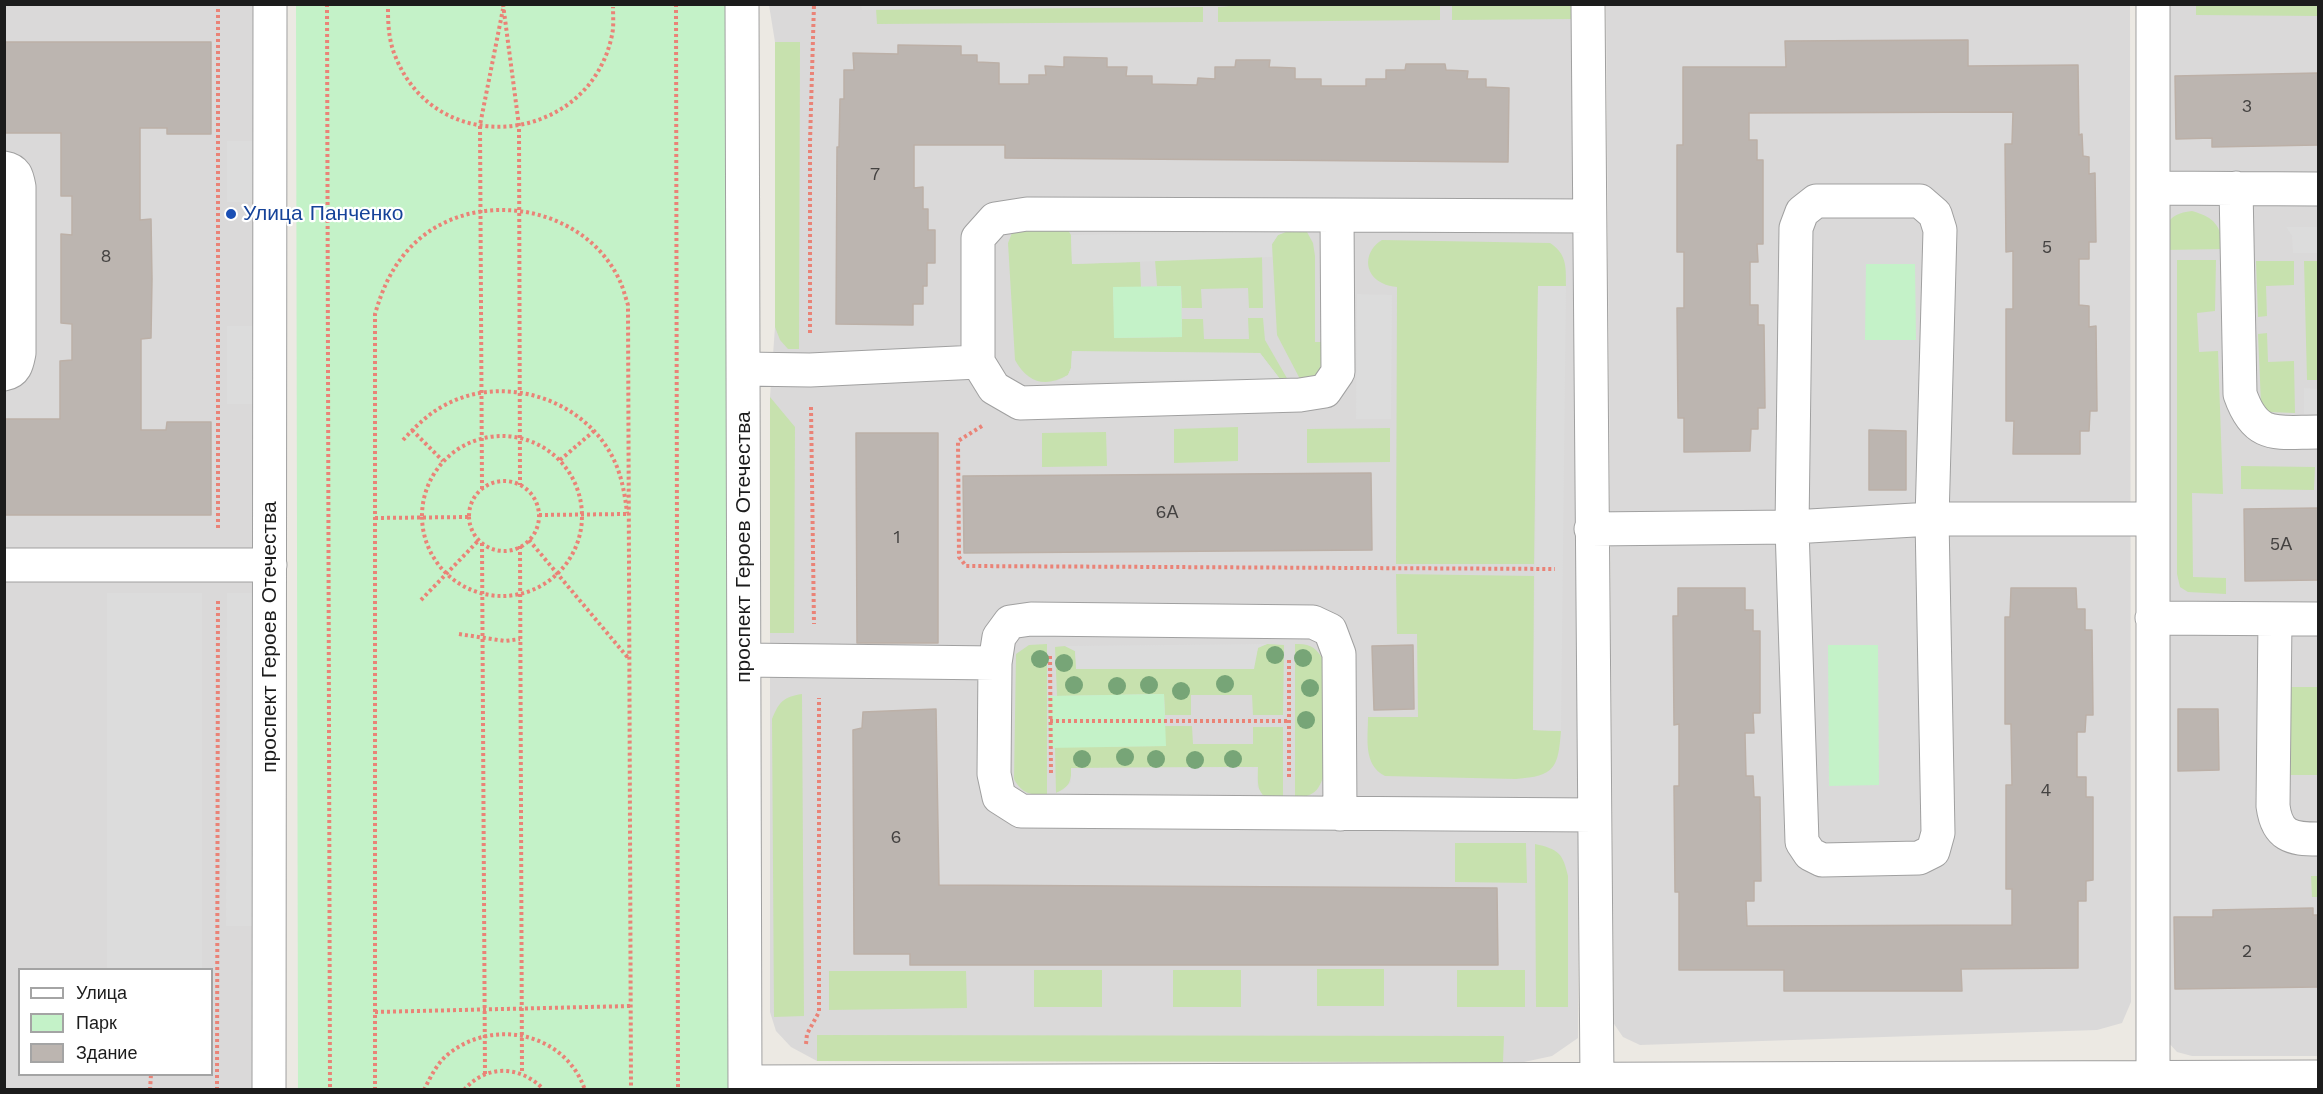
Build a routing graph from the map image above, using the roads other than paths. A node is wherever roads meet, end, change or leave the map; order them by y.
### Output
1 (270, 4) edge
2 (742, 4) edge
3 (1588, 4) edge
4 (2153, 4) edge
5 (4, 168) edge
6 (2153, 188) junction
7 (2236, 188) junction
8 (2319, 189) edge
9 (1337, 215) junction
10 (1589, 216) junction
11 (978, 362) junction
12 (744, 369) junction
13 (4, 374) edge
14 (2319, 432) edge
15 (1932, 519) junction
16 (2153, 519) junction
17 (1792, 527) junction
18 (1591, 529) junction
19 (4, 565) edge
20 (270, 565) junction
21 (2152, 618) junction
22 (2275, 619) junction
23 (2319, 619) edge
24 (744, 660) junction
25 (995, 663) junction
26 (1340, 814) junction
27 (1593, 815) junction
28 (2319, 840) edge
29 (2153, 1076) junction
30 (2319, 1077) edge
31 (1597, 1080) junction
32 (745, 1086) edge
33 (269, 1089) edge

1 - 20 street, проспект Героев Отечества
2 - 12 street, проспект Героев Отечества
3 - 10 street
4 - 6 street
5 - 13 street
6 - 7 street
6 - 16 street
7 - 8 street
7 - 14 street
9 - 10 street
9 - 11 street
9 - 11 street
10 - 18 street
11 - 12 street
12 - 24 street, проспект Героев Отечества
15 - 16 street
15 - 17 street
15 - 17 street
15 - 17 street
16 - 21 street
17 - 18 street
18 - 27 street
19 - 20 street
20 - 33 street, проспект Героев Отечества
21 - 22 street
21 - 29 street
22 - 23 street
22 - 28 street
24 - 25 street
24 - 32 street, проспект Героев Отечества
25 - 26 street
25 - 26 street
26 - 27 street
27 - 31 street
29 - 30 street
29 - 31 street
31 - 32 street

